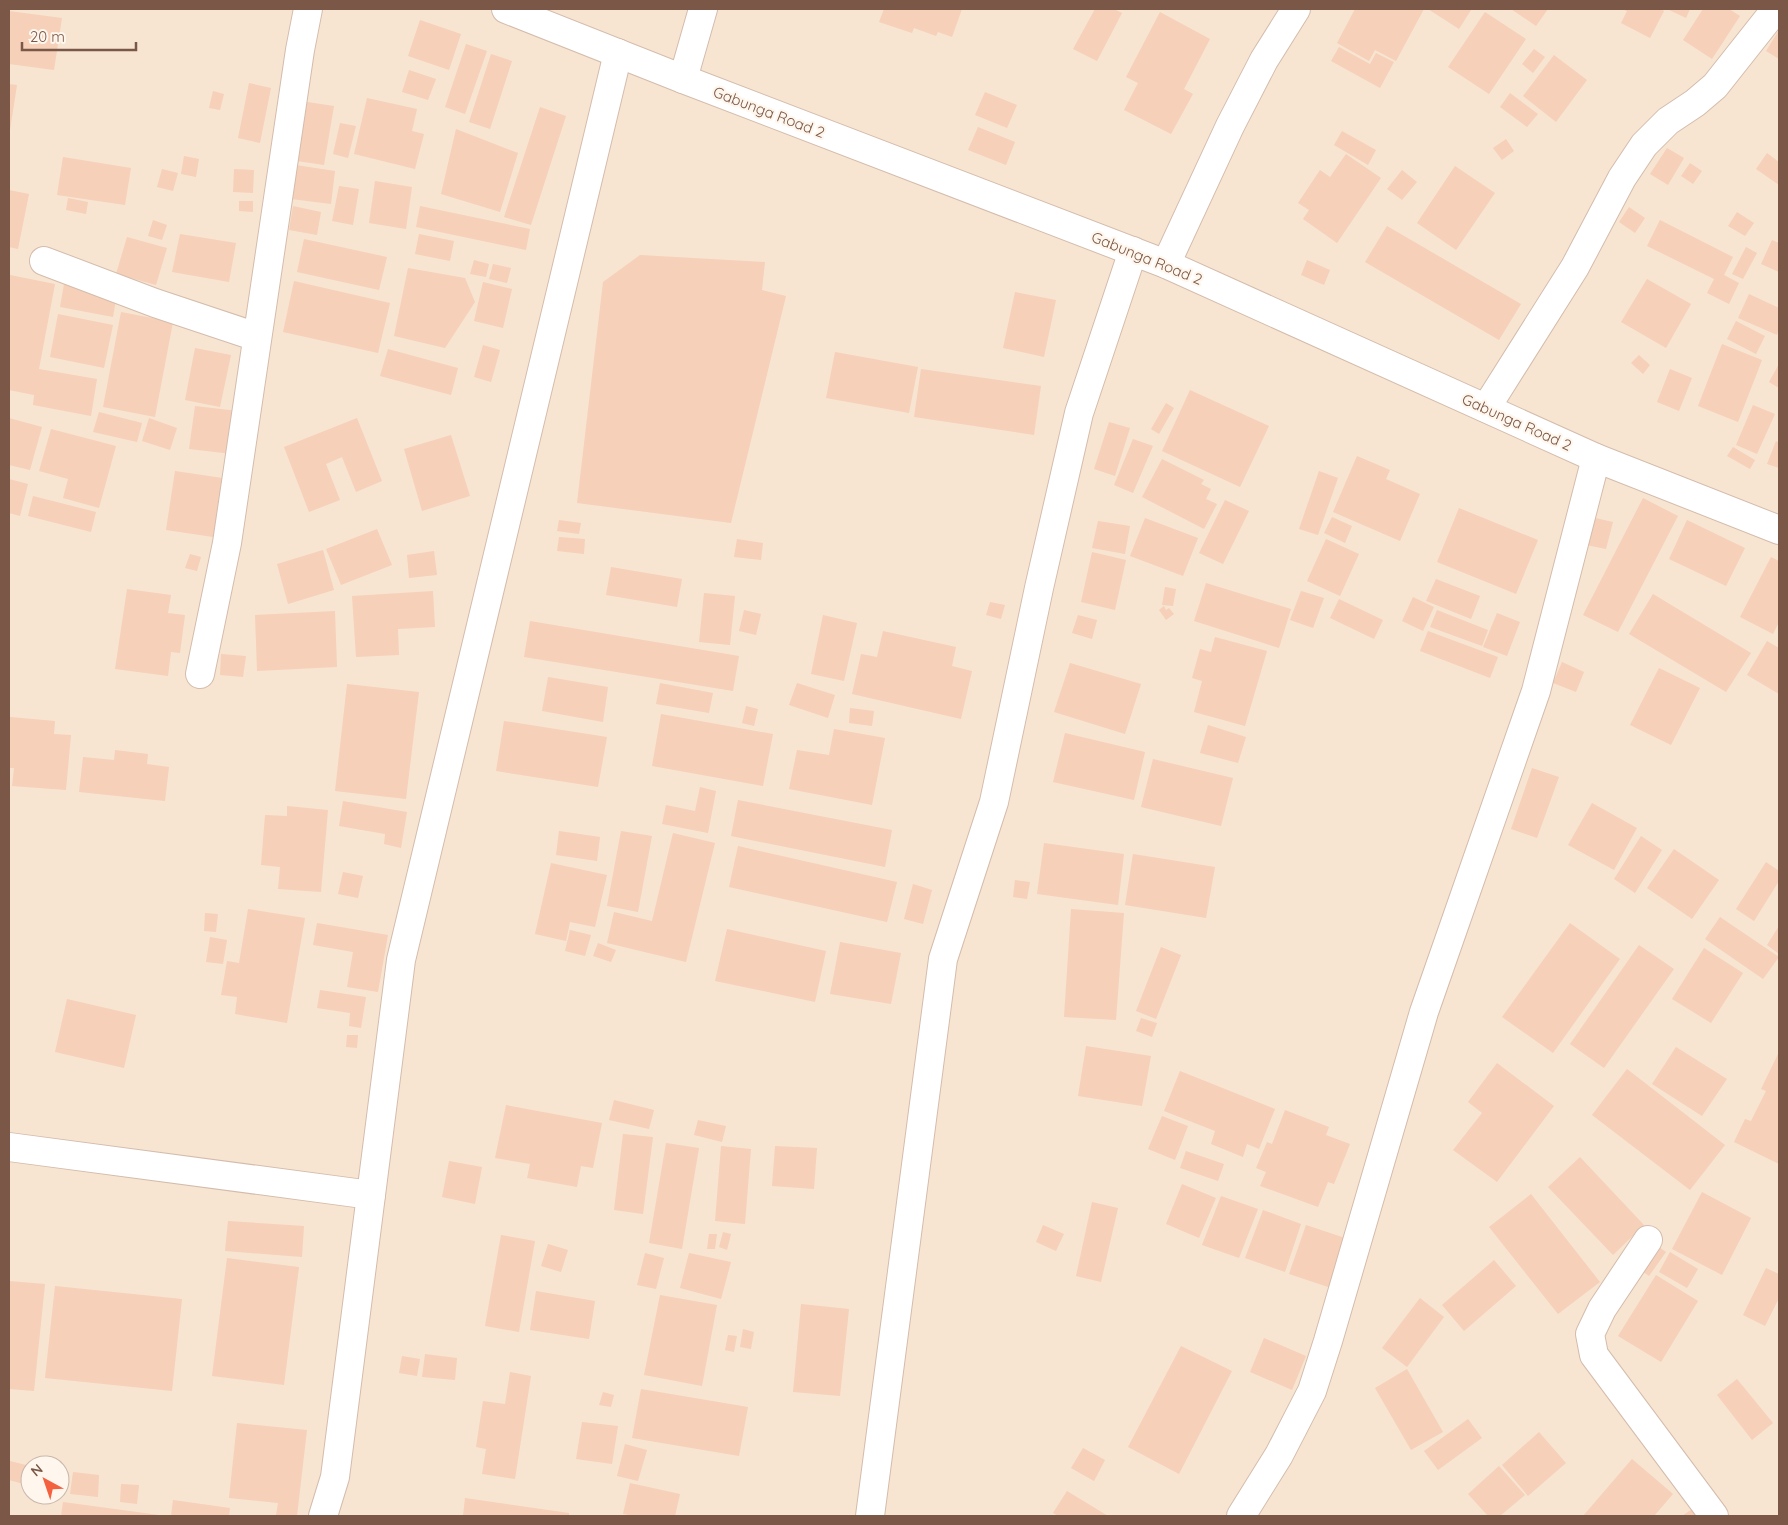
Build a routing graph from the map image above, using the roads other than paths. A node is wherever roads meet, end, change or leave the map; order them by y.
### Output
1 (308, 9) edge
2 (506, 9) edge
3 (702, 9) edge
4 (1296, 9) edge
5 (1776, 9) edge
6 (618, 53) junction
7 (682, 79) junction
8 (1133, 251) junction
9 (44, 261) dead end
10 (1166, 264) junction
11 (258, 336) junction
12 (1486, 408) junction
13 (1596, 458) junction
14 (1779, 530) edge
15 (200, 674) dead end
16 (9, 1147) edge
17 (371, 1195) junction
18 (1648, 1240) dead end
19 (323, 1516) edge
20 (870, 1516) edge
21 (1241, 1516) edge
22 (1714, 1516) edge

1 - 11 street
2 - 6 street, Gabunga Road 2
3 - 7 street
4 - 10 street
5 - 12 street
6 - 7 street, Gabunga Road 2
6 - 17 street
7 - 8 street, Gabunga Road 2
8 - 10 street, Gabunga Road 2
8 - 20 street
9 - 11 street
10 - 12 street, Gabunga Road 2
11 - 15 street
12 - 13 street, Gabunga Road 2
13 - 14 street, Gabunga Road 2
13 - 21 street
16 - 17 street
17 - 19 street
18 - 22 street

